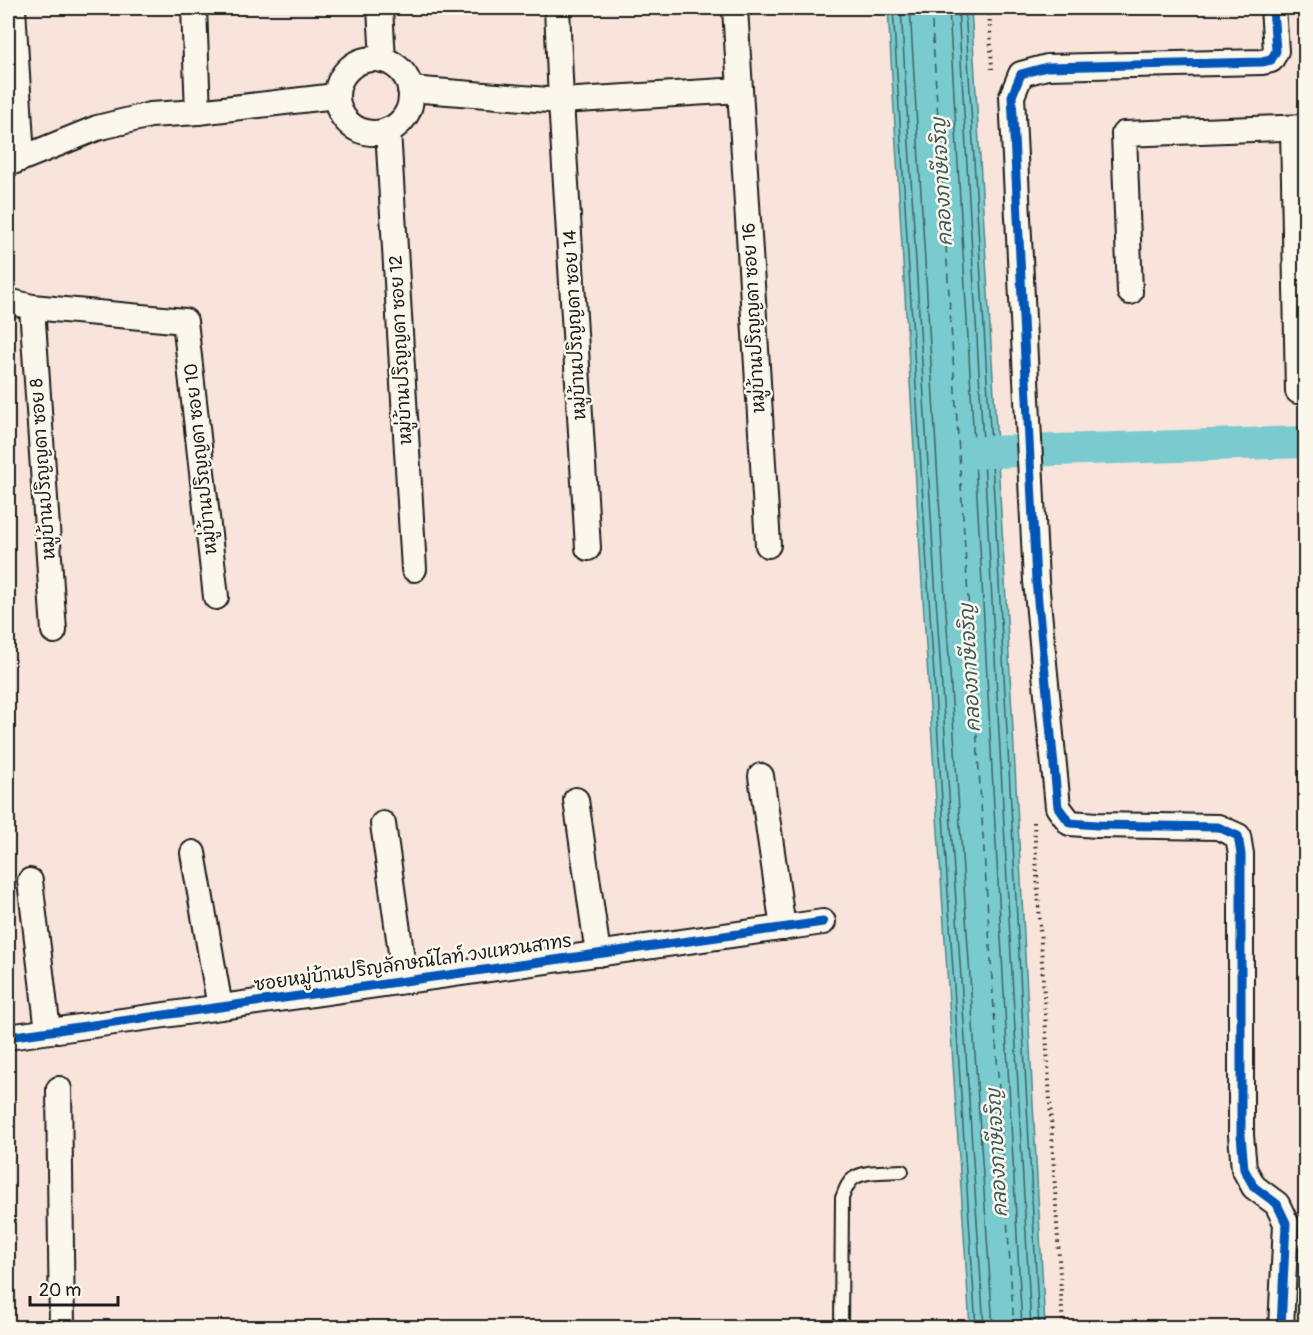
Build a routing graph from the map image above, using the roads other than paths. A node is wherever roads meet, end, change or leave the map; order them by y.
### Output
1 (13, 8) edge
2 (194, 8) edge
3 (380, 8) edge
4 (557, 8) edge
5 (735, 8) edge
6 (1273, 8) edge
7 (384, 60) junction
8 (410, 89) junction
9 (740, 90) junction
10 (336, 96) junction
11 (561, 101) junction
12 (198, 112) junction
13 (1299, 127) edge
14 (388, 130) junction
15 (15, 161) edge
16 (1130, 292) dead end
17 (8, 301) edge
18 (32, 307) junction
19 (1298, 391) dead end
20 (768, 545) dead end
21 (588, 548) dead end
22 (414, 569) dead end
23 (216, 597) dead end
24 (54, 631) dead end
25 (761, 776) dead end
26 (576, 800) dead end
27 (383, 824) dead end
28 (194, 853) dead end
29 (30, 881) dead end
30 (823, 922) dead end
31 (783, 928) junction
32 (598, 954) junction
33 (405, 981) junction
34 (220, 1007) junction
35 (48, 1031) junction
36 (8, 1037) edge
37 (59, 1089) dead end
38 (902, 1171) dead end
39 (62, 1328) edge
40 (841, 1328) edge
41 (1281, 1328) edge

1 - 15 street
2 - 12 street
3 - 7 street
4 - 11 street, หมู่บ้านปริญญดา ซอย 14
5 - 9 street, หมู่บ้านปริญญดา ซอย 16
6 - 41 street
7 - 8 street
7 - 10 street
8 - 11 street
8 - 14 street
9 - 11 street
9 - 20 street, หมู่บ้านปริญญดา ซอย 16
10 - 12 street
10 - 14 street
11 - 21 street, หมู่บ้านปริญญดา ซอย 14
12 - 15 street
13 - 16 street
13 - 19 street
14 - 22 street, หมู่บ้านปริญญดา ซอย 12
17 - 18 street
18 - 23 street, หมู่บ้านปริญญดา ซอย 10
18 - 24 street, หมู่บ้านปริญญดา ซอย 8
25 - 31 street
26 - 32 street
27 - 33 street
28 - 34 street
29 - 35 street
30 - 31 street, ซอยหมู่บ้านปริญลักษณ์ไลท์ วงแหวนสาทร
31 - 32 street, ซอยหมู่บ้านปริญลักษณ์ไลท์ วงแหวนสาทร
32 - 33 street, ซอยหมู่บ้านปริญลักษณ์ไลท์ วงแหวนสาทร
33 - 34 street, ซอยหมู่บ้านปริญลักษณ์ไลท์ วงแหวนสาทร
34 - 35 street, ซอยหมู่บ้านปริญลักษณ์ไลท์ วงแหวนสาทร
35 - 36 street, ซอยหมู่บ้านปริญลักษณ์ไลท์ วงแหวนสาทร
37 - 39 street
38 - 40 lane

